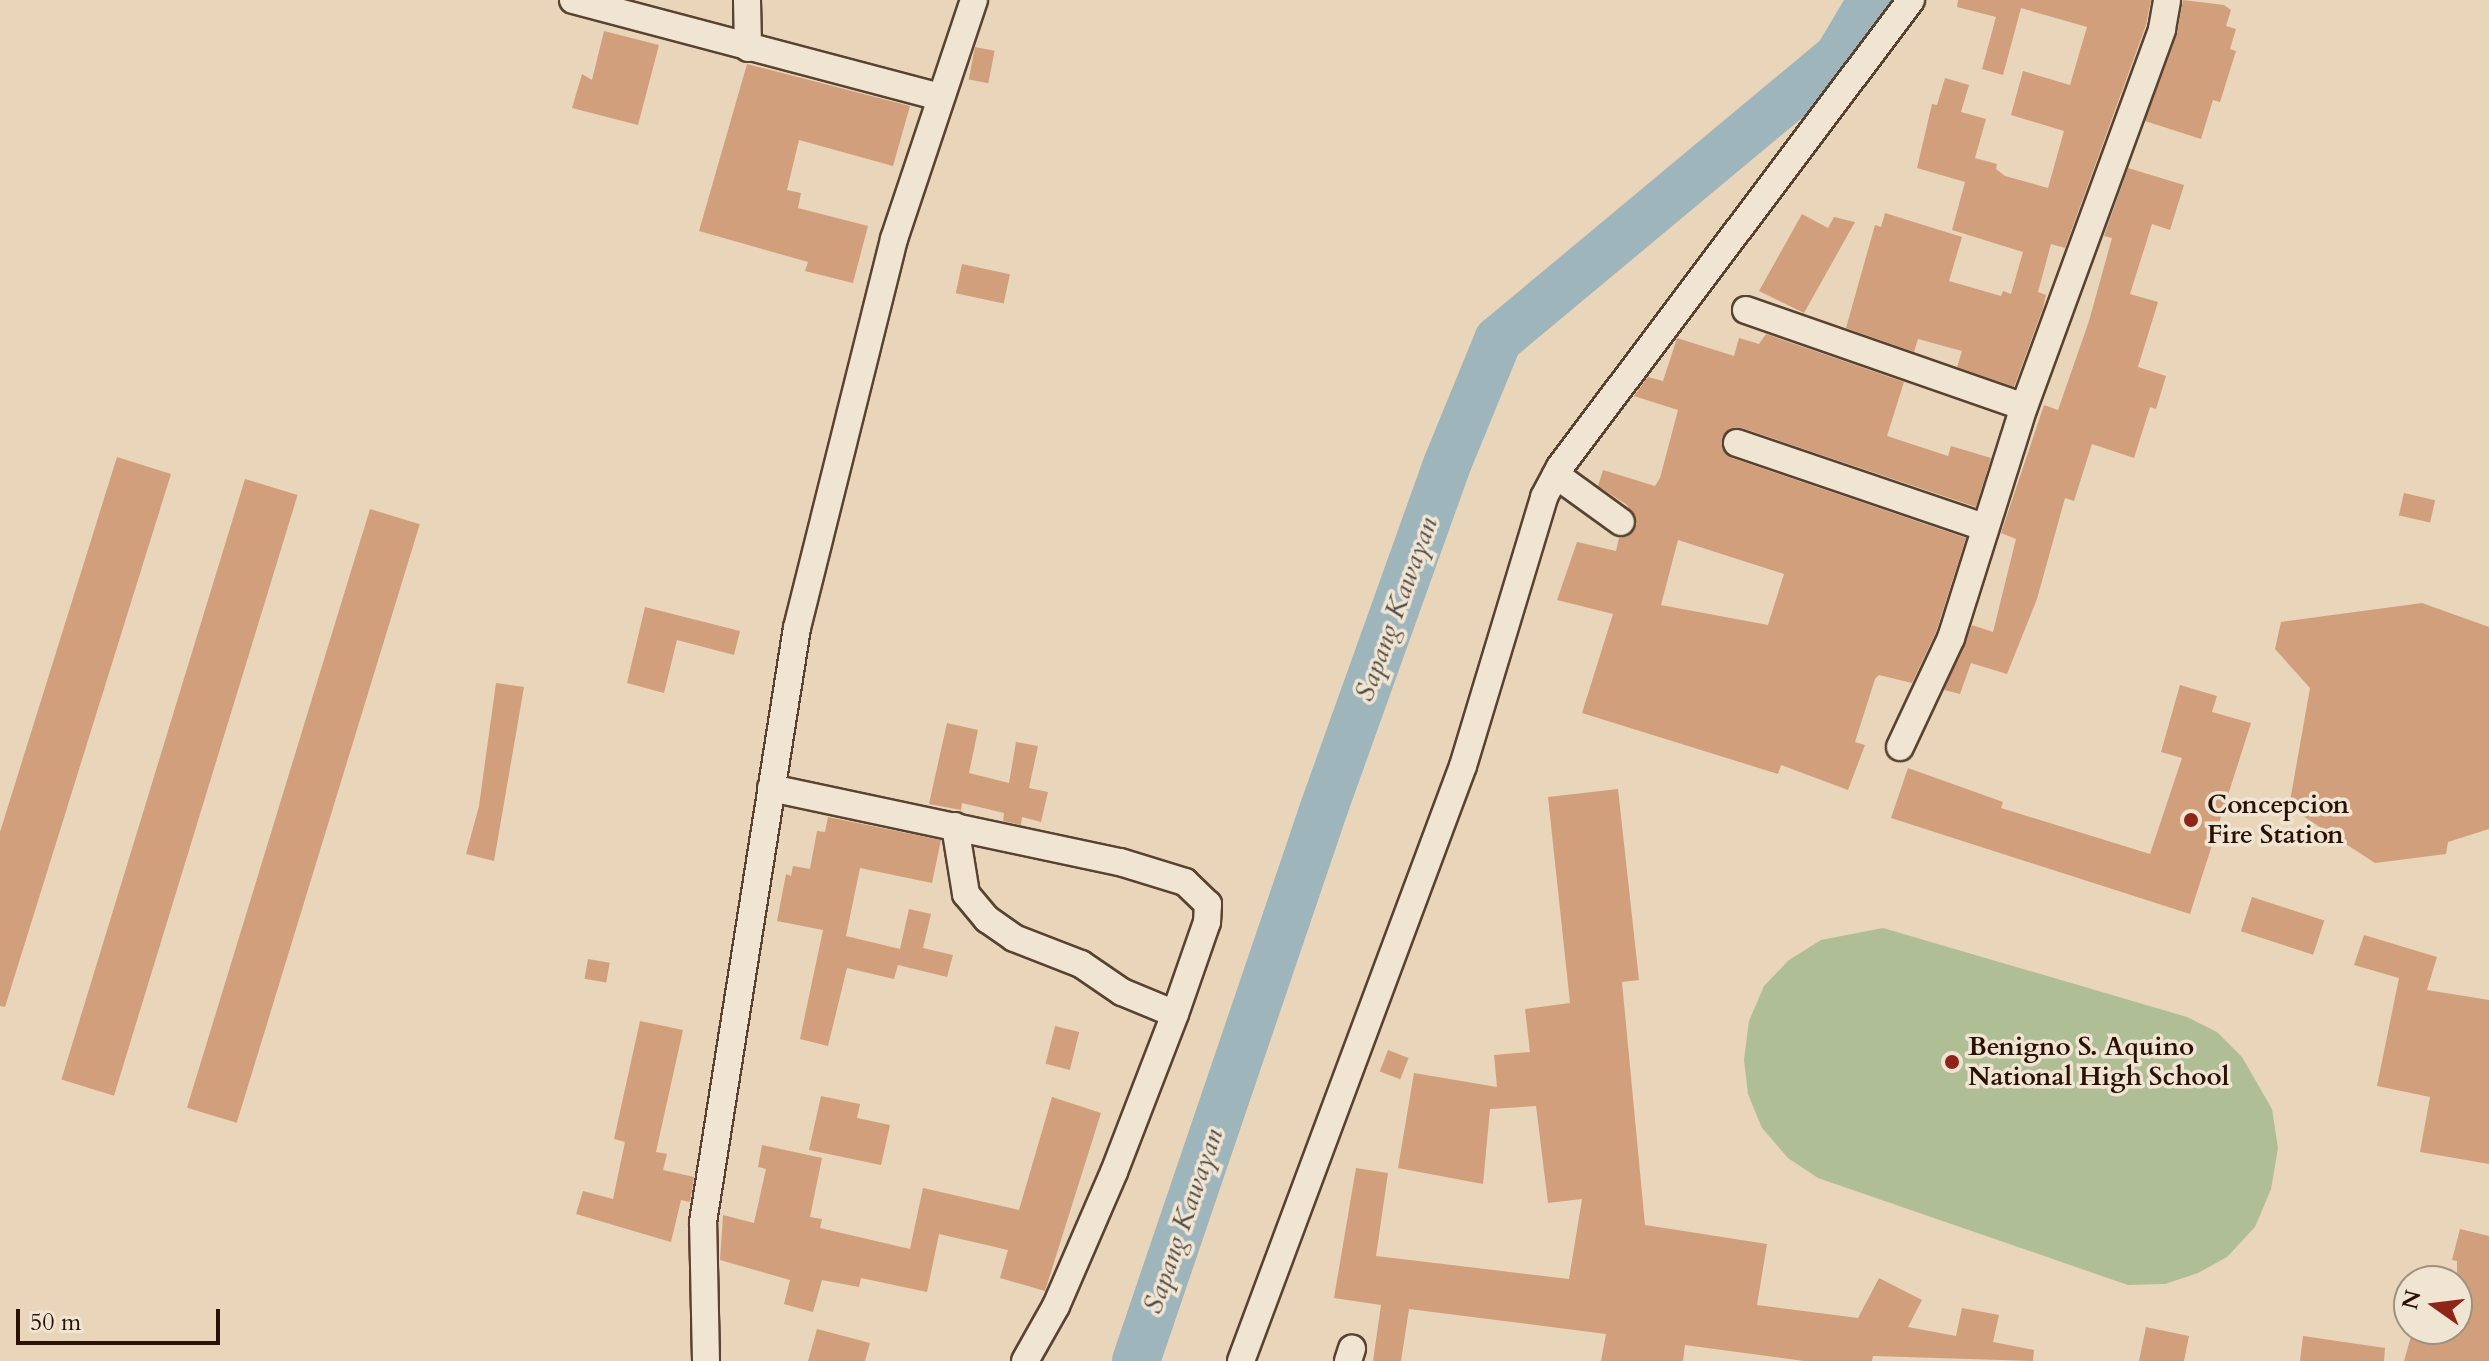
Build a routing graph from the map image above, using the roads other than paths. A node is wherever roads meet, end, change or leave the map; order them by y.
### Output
1 (573, 0) edge
2 (747, 0) edge
3 (974, 0) edge
4 (1911, 0) edge
5 (2167, 0) edge
6 (748, 48) junction
7 (940, 97) junction
8 (1746, 310) dead end
9 (2024, 407) junction
10 (1737, 443) dead end
11 (1556, 475) junction
12 (1621, 522) dead end
13 (1984, 527) junction
14 (1900, 747) dead end
15 (771, 788) junction
16 (955, 826) junction
17 (1175, 1014) junction
18 (706, 1361) edge
19 (1025, 1361) edge
20 (1241, 1361) edge

1 - 6 street
2 - 6 street
3 - 7 street
4 - 11 street
5 - 9 street
6 - 7 street
7 - 15 street
8 - 9 street
9 - 13 street
10 - 13 street
11 - 12 street
11 - 20 street
13 - 14 street
15 - 16 street
15 - 18 street
16 - 17 street
16 - 17 street
17 - 19 street

